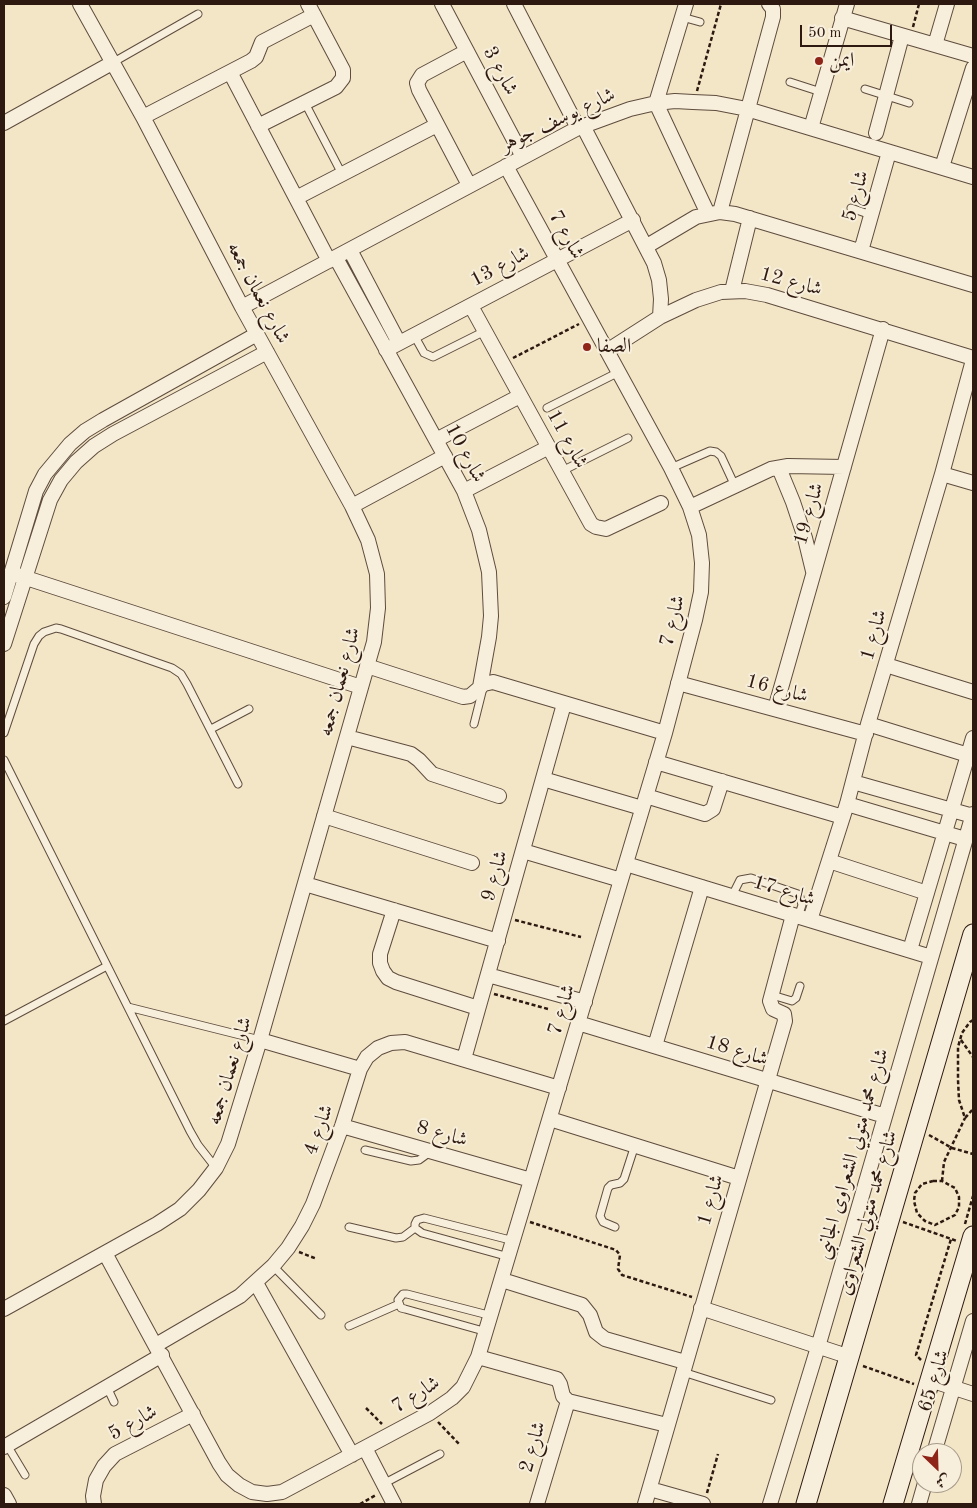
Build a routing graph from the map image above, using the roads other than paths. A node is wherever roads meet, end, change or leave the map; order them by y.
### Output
1 (80, 4) edge
2 (442, 4) edge
3 (514, 4) edge
4 (769, 4) edge
5 (847, 4) edge
6 (947, 4) edge
7 (311, 9) edge
8 (684, 11) edge
9 (198, 14) dead end
10 (842, 18) junction
11 (700, 22) dead end
12 (906, 36) junction
13 (935, 45) junction
14 (467, 51) junction
15 (973, 56) edge
16 (112, 62) junction
17 (973, 68) edge
18 (230, 72) junction
19 (790, 82) dead end
20 (865, 89) dead end
21 (821, 92) junction
22 (886, 95) junction
23 (305, 103) junction
24 (909, 103) dead end
25 (656, 104) junction
26 (747, 109) junction
27 (143, 117) junction
28 (4, 123) edge
29 (437, 125) junction
30 (258, 126) junction
31 (581, 127) junction
32 (810, 128) junction
33 (876, 133) dead end
34 (889, 152) junction
35 (523, 156) junction
36 (506, 166) junction
37 (942, 167) junction
38 (342, 174) junction
39 (973, 177) edge
40 (469, 186) junction
41 (296, 198) junction
42 (852, 208) dead end
43 (714, 213) junction
44 (871, 215) junction
45 (750, 218) junction
46 (633, 220) junction
47 (647, 246) junction
48 (350, 250) junction
49 (861, 251) junction
50 (332, 260) junction
51 (557, 260) junction
52 (973, 285) edge
53 (732, 291) junction
54 (471, 306) junction
55 (242, 307) junction
56 (660, 317) junction
57 (882, 329) junction
58 (485, 331) junction
59 (257, 334) junction
60 (414, 335) junction
61 (399, 343) junction
62 (386, 350) junction
63 (607, 351) junction
64 (267, 352) junction
65 (973, 359) edge
66 (619, 372) junction
67 (520, 396) junction
68 (547, 408) dead end
69 (628, 438) dead end
70 (436, 440) junction
71 (549, 446) junction
72 (445, 456) junction
73 (844, 467) junction
74 (671, 468) junction
75 (779, 468) junction
76 (562, 471) junction
77 (942, 474) junction
78 (973, 483) edge
79 (735, 486) junction
80 (464, 491) junction
81 (661, 503) dead end
82 (352, 506) junction
83 (690, 507) junction
84 (813, 574) junction
85 (18, 575) junction
86 (4, 597) edge
87 (4, 644) edge
88 (886, 665) junction
89 (367, 666) junction
90 (678, 683) junction
91 (482, 685) junction
92 (361, 687) junction
93 (973, 692) edge
94 (564, 704) junction
95 (249, 709) dead end
96 (775, 709) junction
97 (474, 724) dead end
98 (210, 729) junction
99 (867, 729) junction
100 (4, 733) edge
101 (665, 733) junction
102 (347, 737) junction
103 (973, 738) edge
104 (968, 755) junction
105 (4, 760) edge
106 (656, 762) junction
107 (543, 779) junction
108 (722, 782) junction
109 (854, 782) junction
110 (238, 784) dead end
111 (499, 796) dead end
112 (644, 802) junction
113 (952, 810) junction
114 (845, 811) junction
115 (973, 815) edge
116 (324, 816) junction
117 (945, 833) junction
118 (965, 839) junction
119 (523, 851) junction
120 (829, 861) junction
121 (472, 863) dead end
122 (626, 864) junction
123 (621, 880) junction
124 (304, 884) junction
125 (702, 887) junction
126 (927, 893) junction
127 (732, 896) junction
128 (394, 910) junction
129 (800, 917) junction
130 (973, 934) edge
131 (498, 941) junction
132 (910, 950) junction
133 (932, 957) junction
134 (107, 966) junction
135 (488, 975) junction
136 (800, 986) dead end
137 (772, 995) junction
138 (585, 1002) junction
139 (128, 1007) junction
140 (478, 1008) junction
141 (4, 1021) edge
142 (578, 1023) junction
143 (260, 1040) junction
144 (654, 1046) junction
145 (464, 1059) junction
146 (360, 1070) junction
147 (767, 1081) junction
148 (559, 1088) junction
149 (885, 1116) junction
150 (550, 1119) junction
151 (342, 1126) junction
152 (635, 1145) junction
153 (365, 1150) dead end
154 (430, 1152) junction
155 (216, 1168) junction
156 (739, 1178) junction
157 (531, 1180) junction
158 (349, 1227) dead end
159 (615, 1227) dead end
160 (415, 1228) junction
161 (514, 1241) junction
162 (968, 1241) edge
163 (105, 1253) junction
164 (509, 1258) junction
165 (273, 1266) junction
166 (502, 1280) junction
167 (256, 1283) junction
168 (399, 1304) junction
169 (702, 1304) junction
170 (4, 1309) edge
171 (321, 1314) dead end
172 (492, 1316) junction
173 (973, 1321) edge
174 (349, 1326) dead end
175 (487, 1332) junction
176 (818, 1347) junction
177 (159, 1350) junction
178 (478, 1357) junction
179 (849, 1360) junction
180 (684, 1367) junction
181 (929, 1385) junction
182 (107, 1387) junction
183 (953, 1388) junction
184 (973, 1394) edge
185 (771, 1400) dead end
186 (568, 1401) junction
187 (114, 1402) dead end
188 (193, 1414) junction
189 (667, 1425) junction
190 (937, 1443) edge
191 (6, 1446) edge
192 (358, 1452) junction
193 (440, 1454) dead end
194 (25, 1475) dead end
195 (385, 1487) junction
196 (650, 1489) junction
197 (4, 1495) edge
198 (704, 1500) edge
199 (9, 1504) edge
200 (94, 1504) edge
201 (394, 1504) edge
202 (538, 1504) edge
203 (645, 1504) edge
204 (770, 1504) edge
205 (806, 1504) edge
206 (893, 1504) edge

1 - 16 street, شارع نعمان جمعه
2 - 14 street, شارع 3
3 - 31 street
4 - 26 street
5 - 10 street
6 - 13 street
7 - 18 street
7 - 23 street
8 - 11 lane
8 - 25 street
9 - 16 lane
10 - 12 street
10 - 21 street
12 - 13 street
12 - 22 street
13 - 15 street
14 - 29 street
14 - 35 street, شارع 3
16 - 27 street, شارع نعمان جمعه
16 - 28 street
17 - 37 street
18 - 27 street
18 - 30 street, شارع 10
19 - 21 lane
20 - 22 lane
21 - 32 street
22 - 24 lane
22 - 33 street
23 - 30 street
23 - 38 lane
25 - 26 street, شارع يوسف جوهر
25 - 31 street, شارع يوسف جوهر
25 - 43 street
26 - 32 street, شارع يوسف جوهر
26 - 43 street
27 - 55 street, شارع نعمان جمعه
29 - 38 street
29 - 40 street
30 - 41 street, شارع 10
31 - 35 street, شارع يوسف جوهر
31 - 46 street
32 - 34 street, شارع يوسف جوهر
34 - 37 street, شارع يوسف جوهر
34 - 44 street, شارع 5
35 - 36 street, شارع يوسف جوهر
36 - 40 street, شارع يوسف جوهر
36 - 51 street, شارع 7
37 - 39 street, شارع يوسف جوهر
38 - 41 street
40 - 48 street, شارع يوسف جوهر
41 - 50 street, شارع 10
42 - 44 lane
43 - 45 street
43 - 47 street
44 - 49 street, شارع 5
45 - 49 street
45 - 53 street
46 - 47 street
46 - 51 street, شارع 13
47 - 56 street
48 - 50 street, شارع يوسف جوهر
48 - 61 street
49 - 52 street
50 - 55 street, شارع يوسف جوهر
50 - 62 street, شارع 10
51 - 54 street, شارع 13
51 - 63 street, شارع 7
53 - 56 street, شارع 12
53 - 57 street, شارع 12
54 - 58 street, شارع 11
54 - 60 street, شارع 13
55 - 59 street, شارع نعمان جمعه
56 - 63 street, شارع 12
57 - 65 street, شارع 12
57 - 73 street, شارع 19
58 - 60 lane
58 - 67 street, شارع 11
59 - 64 street, شارع نعمان جمعه
59 - 85 street
60 - 61 street, شارع 13
61 - 62 street, شارع 13
62 - 70 street, شارع 10
63 - 66 street, شارع 7
64 - 82 street, شارع نعمان جمعه
64 - 85 street
65 - 77 street, شارع 1
66 - 68 lane
66 - 74 street, شارع 7
67 - 70 street
67 - 71 street, شارع 11
69 - 76 lane
70 - 72 street, شارع 10
71 - 76 street, شارع 11
71 - 80 street
72 - 80 street, شارع 10
72 - 82 street
73 - 75 street
73 - 84 street, شارع 19
74 - 79 lane
74 - 83 street, شارع 7
75 - 79 street
75 - 84 street
76 - 81 street, شارع 11
77 - 78 street
77 - 88 street, شارع 1
79 - 83 street
80 - 91 street, شارع 10
82 - 89 street, شارع نعمان جمعه
83 - 90 street, شارع 7
84 - 96 street, شارع 19
85 - 86 street
85 - 87 street
85 - 92 street
88 - 93 street
88 - 99 street, شارع 1
89 - 91 street
89 - 92 street, شارع نعمان جمعه
90 - 96 street, شارع 16
90 - 101 street, شارع 7
91 - 94 street
91 - 97 lane
92 - 102 street, شارع نعمان جمعه
94 - 101 street
94 - 107 street, شارع 9
95 - 98 lane
96 - 99 street, شارع 16
98 - 100 lane
98 - 110 lane
99 - 104 street, شارع 16
99 - 109 street, شارع 1
101 - 106 street, شارع 7
102 - 111 street
102 - 116 street, شارع نعمان جمعه
103 - 104 street
104 - 113 street
105 - 134 lane
106 - 108 street
106 - 112 street, شارع 7
107 - 112 street
107 - 119 street, شارع 9
108 - 112 street
108 - 114 street
109 - 113 street
109 - 114 street, شارع 1
112 - 122 street, شارع 7
113 - 115 street
113 - 117 street
114 - 117 street
114 - 120 street, شارع 1
115 - 118 street, شارع محمد متولي الشعراوى الجانبى
116 - 121 street
116 - 124 street, شارع نعمان جمعه
117 - 118 street
117 - 126 street
118 - 133 street, شارع محمد متولي الشعراوى الجانبى
119 - 123 street
119 - 131 street, شارع 9
120 - 126 street
120 - 129 street, شارع 1
122 - 123 street, شارع 7
122 - 125 street, شارع 17
123 - 138 street, شارع 7
124 - 128 street
124 - 143 street, شارع نعمان جمعه
125 - 127 street, شارع 17
125 - 144 street
126 - 132 street
127 - 129 street, شارع 17
127 - 129 lane
128 - 131 street
128 - 140 street
129 - 132 street, شارع 17
129 - 137 street, شارع 1
130 - 179 street, شارع محمد متولي الشعراوى
131 - 135 street, شارع 9
132 - 133 street, شارع 17
133 - 149 street, شارع محمد متولي الشعراوى الجانبى
134 - 139 lane
134 - 141 lane
135 - 138 street
135 - 140 street, شارع 9
136 - 137 lane
137 - 147 street, شارع 1
138 - 142 street, شارع 7
139 - 143 lane
139 - 155 lane
140 - 145 street, شارع 9
142 - 144 street, شارع 18
142 - 148 street, شارع 7
143 - 146 street
143 - 155 street, شارع نعمان جمعه
144 - 147 street, شارع 18
145 - 146 street, شارع 4
145 - 148 street, شارع 4
146 - 151 street, شارع 4
147 - 149 street, شارع 18
147 - 156 street, شارع 1
148 - 150 street, شارع 7
149 - 176 street, شارع محمد متولي الشعراوى الجانبى
150 - 152 street
150 - 157 street, شارع 7
151 - 154 street, شارع 8
151 - 165 street, شارع 4
152 - 156 street
152 - 159 lane
153 - 154 lane
154 - 157 street, شارع 8
155 - 163 street, شارع نعمان جمعه
156 - 169 street, شارع 1
157 - 161 street, شارع 7
158 - 160 lane
160 - 161 lane
160 - 164 lane
161 - 164 street, شارع 7
162 - 181 street
163 - 170 street, شارع نعمان جمعه
163 - 177 street, شارع 7
164 - 166 street, شارع 7
165 - 167 street, شارع 4
165 - 171 lane
166 - 172 street, شارع 7
166 - 180 street
167 - 177 street, شارع 4
167 - 192 street
168 - 172 lane
168 - 174 lane
168 - 175 lane
169 - 176 street
169 - 180 street, شارع 1
172 - 175 street, شارع 7
173 - 183 street, شارع 65
175 - 178 street, شارع 7
176 - 179 street
176 - 204 street, شارع محمد متولي الشعراوى الجانبى
177 - 182 street, شارع 4
177 - 188 street, شارع 7
178 - 186 street
178 - 192 street, شارع 7
179 - 205 street, شارع محمد متولي الشعراوى
180 - 185 lane
180 - 189 street, شارع 1
181 - 183 street
181 - 206 street
182 - 187 lane
182 - 191 street, شارع 4
183 - 184 street
183 - 190 street, شارع 65
186 - 189 street
186 - 202 street, شارع 2
188 - 192 street, شارع 7
188 - 200 street, شارع 5
189 - 196 street, شارع 1
191 - 194 lane
192 - 195 street
193 - 195 lane
195 - 201 street
196 - 198 street
196 - 203 street, شارع 1
197 - 199 street

